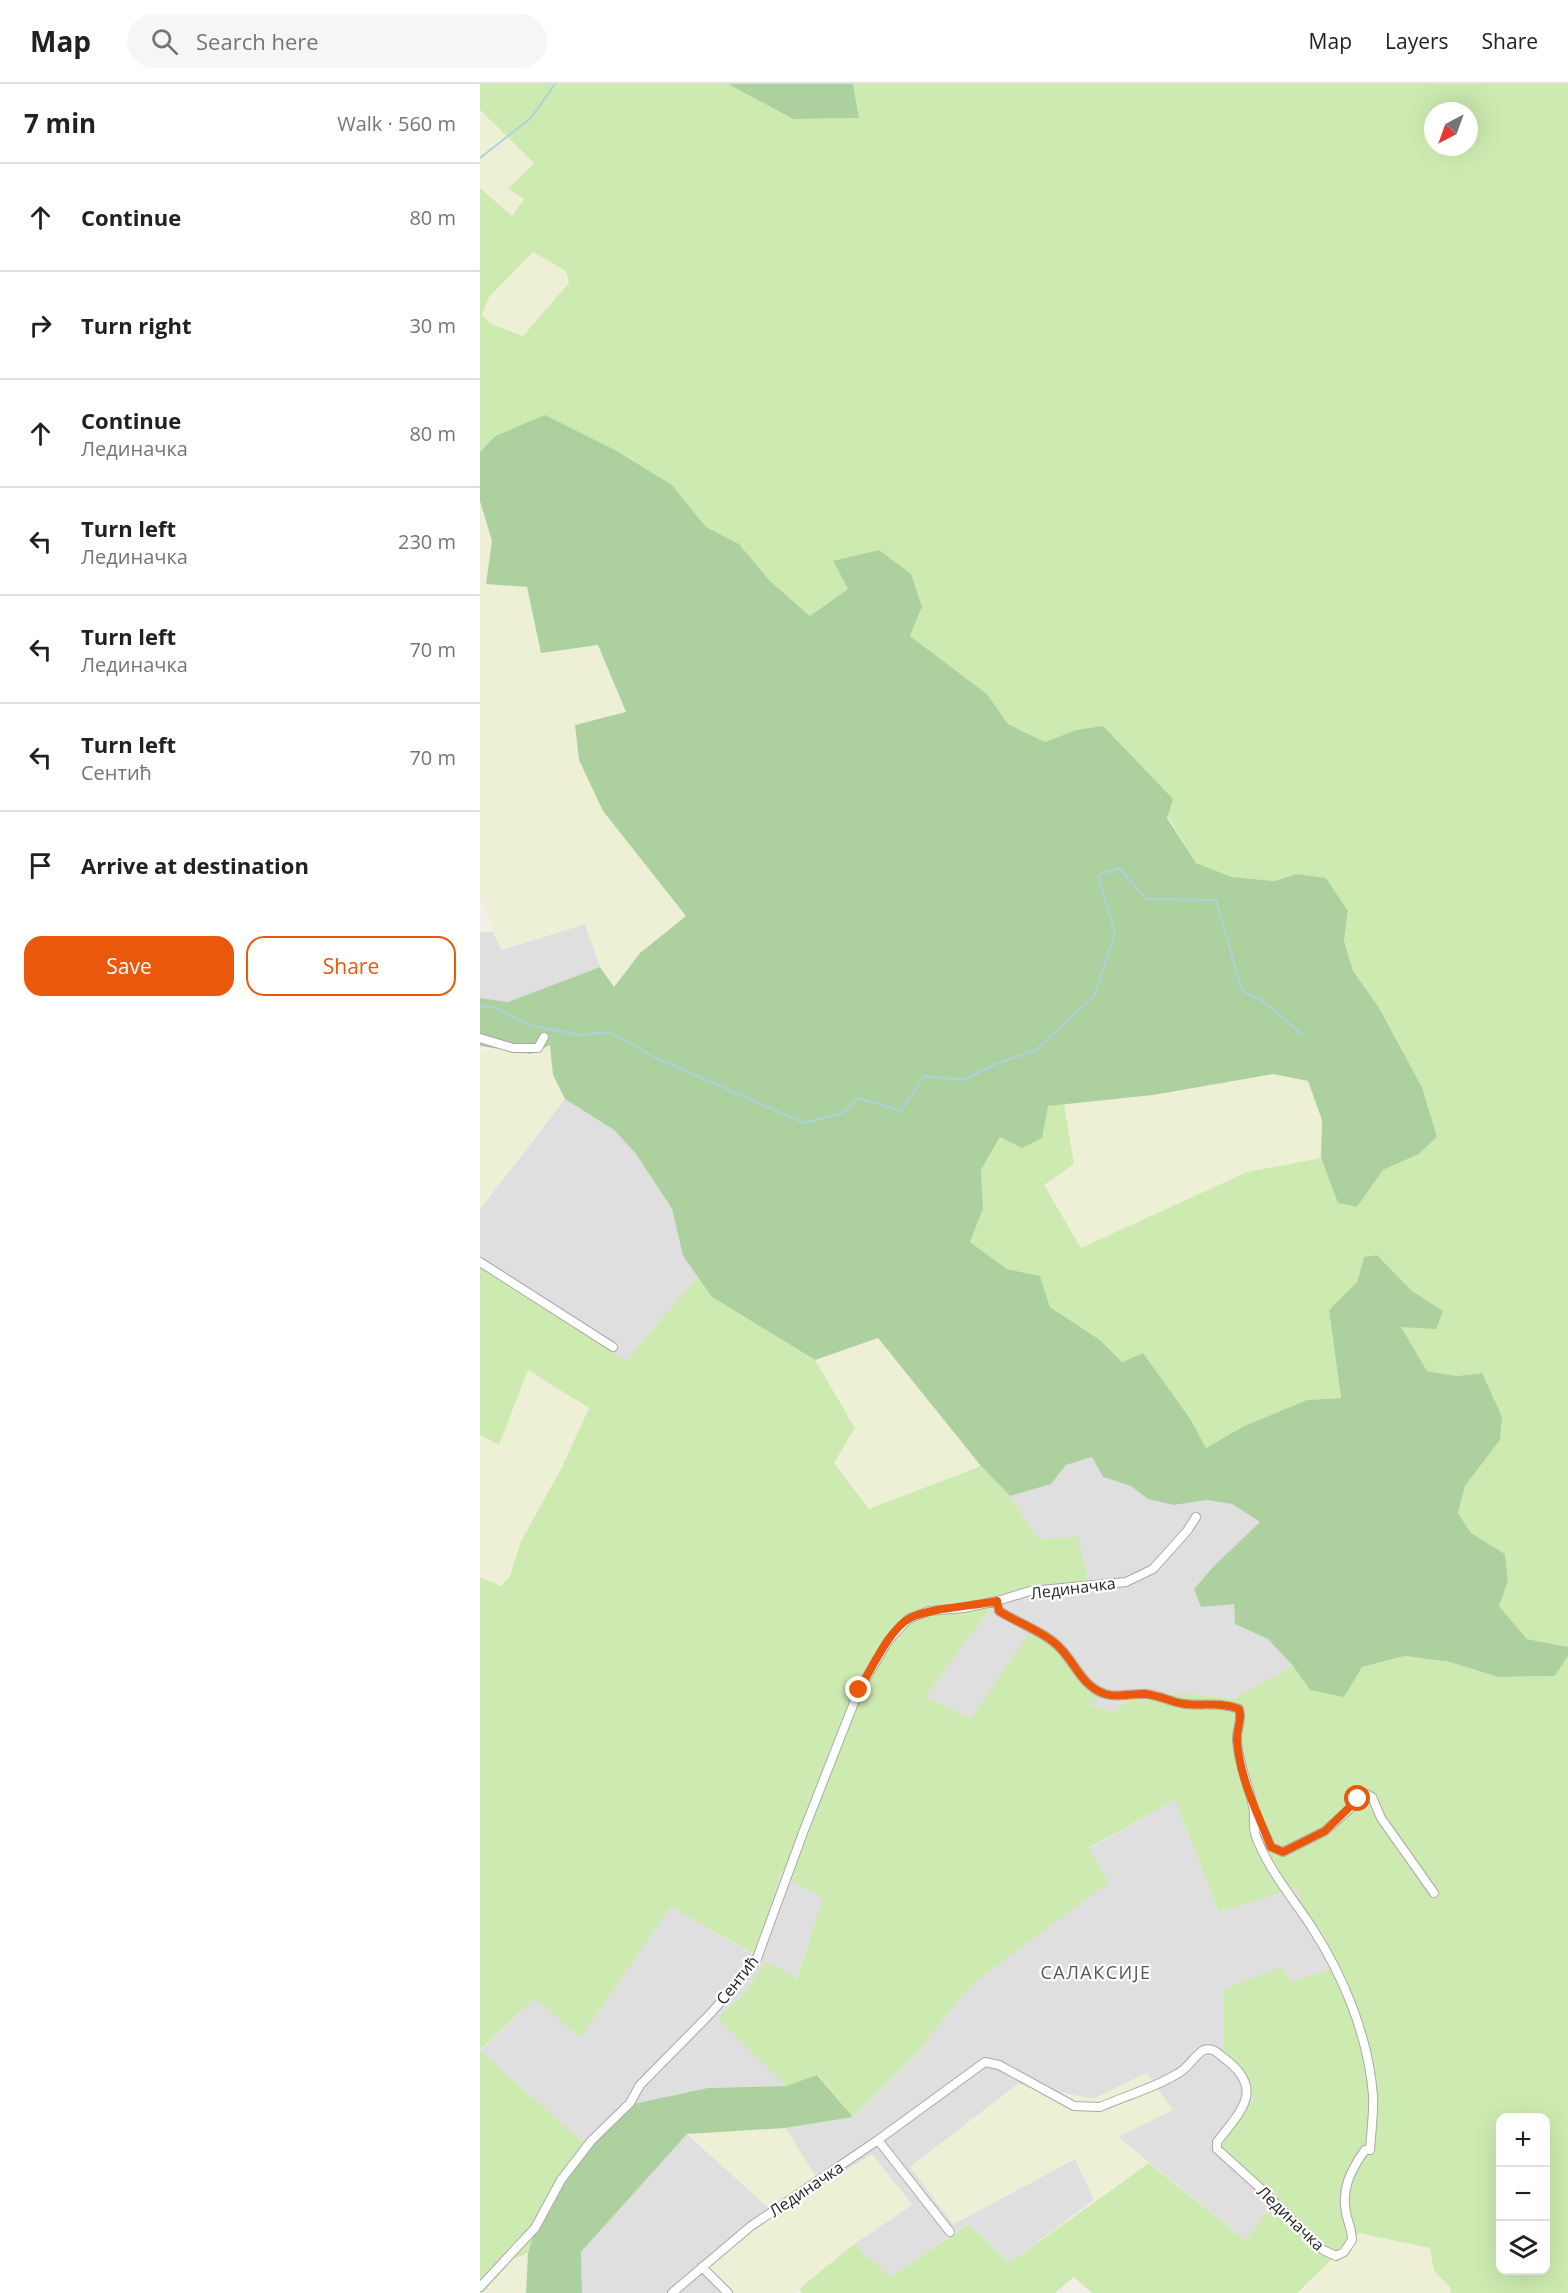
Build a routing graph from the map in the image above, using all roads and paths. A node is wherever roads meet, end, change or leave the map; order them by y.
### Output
1 (544, 1037) dead end
2 (480, 1038) edge
3 (480, 1262) edge
4 (613, 1347) dead end
5 (1196, 1517) dead end
6 (997, 1601) junction
7 (908, 1619) joint
8 (1254, 1808) junction
9 (1434, 1893) dead end
10 (878, 2140) junction
11 (950, 2232) dead end
12 (702, 2267) junction
13 (480, 2287) edge
14 (672, 2293) edge
15 (728, 2293) edge

1 - 2 street
3 - 4 street
5 - 6 street, Лединачка
6 - 7 street, Лединачка
6 - 8 street, Лединачка
7 - 13 street, Сентић
8 - 9 street
8 - 10 street, Лединачка
10 - 11 street
10 - 12 street, Лединачка
12 - 14 street, Лединачка
12 - 15 street

